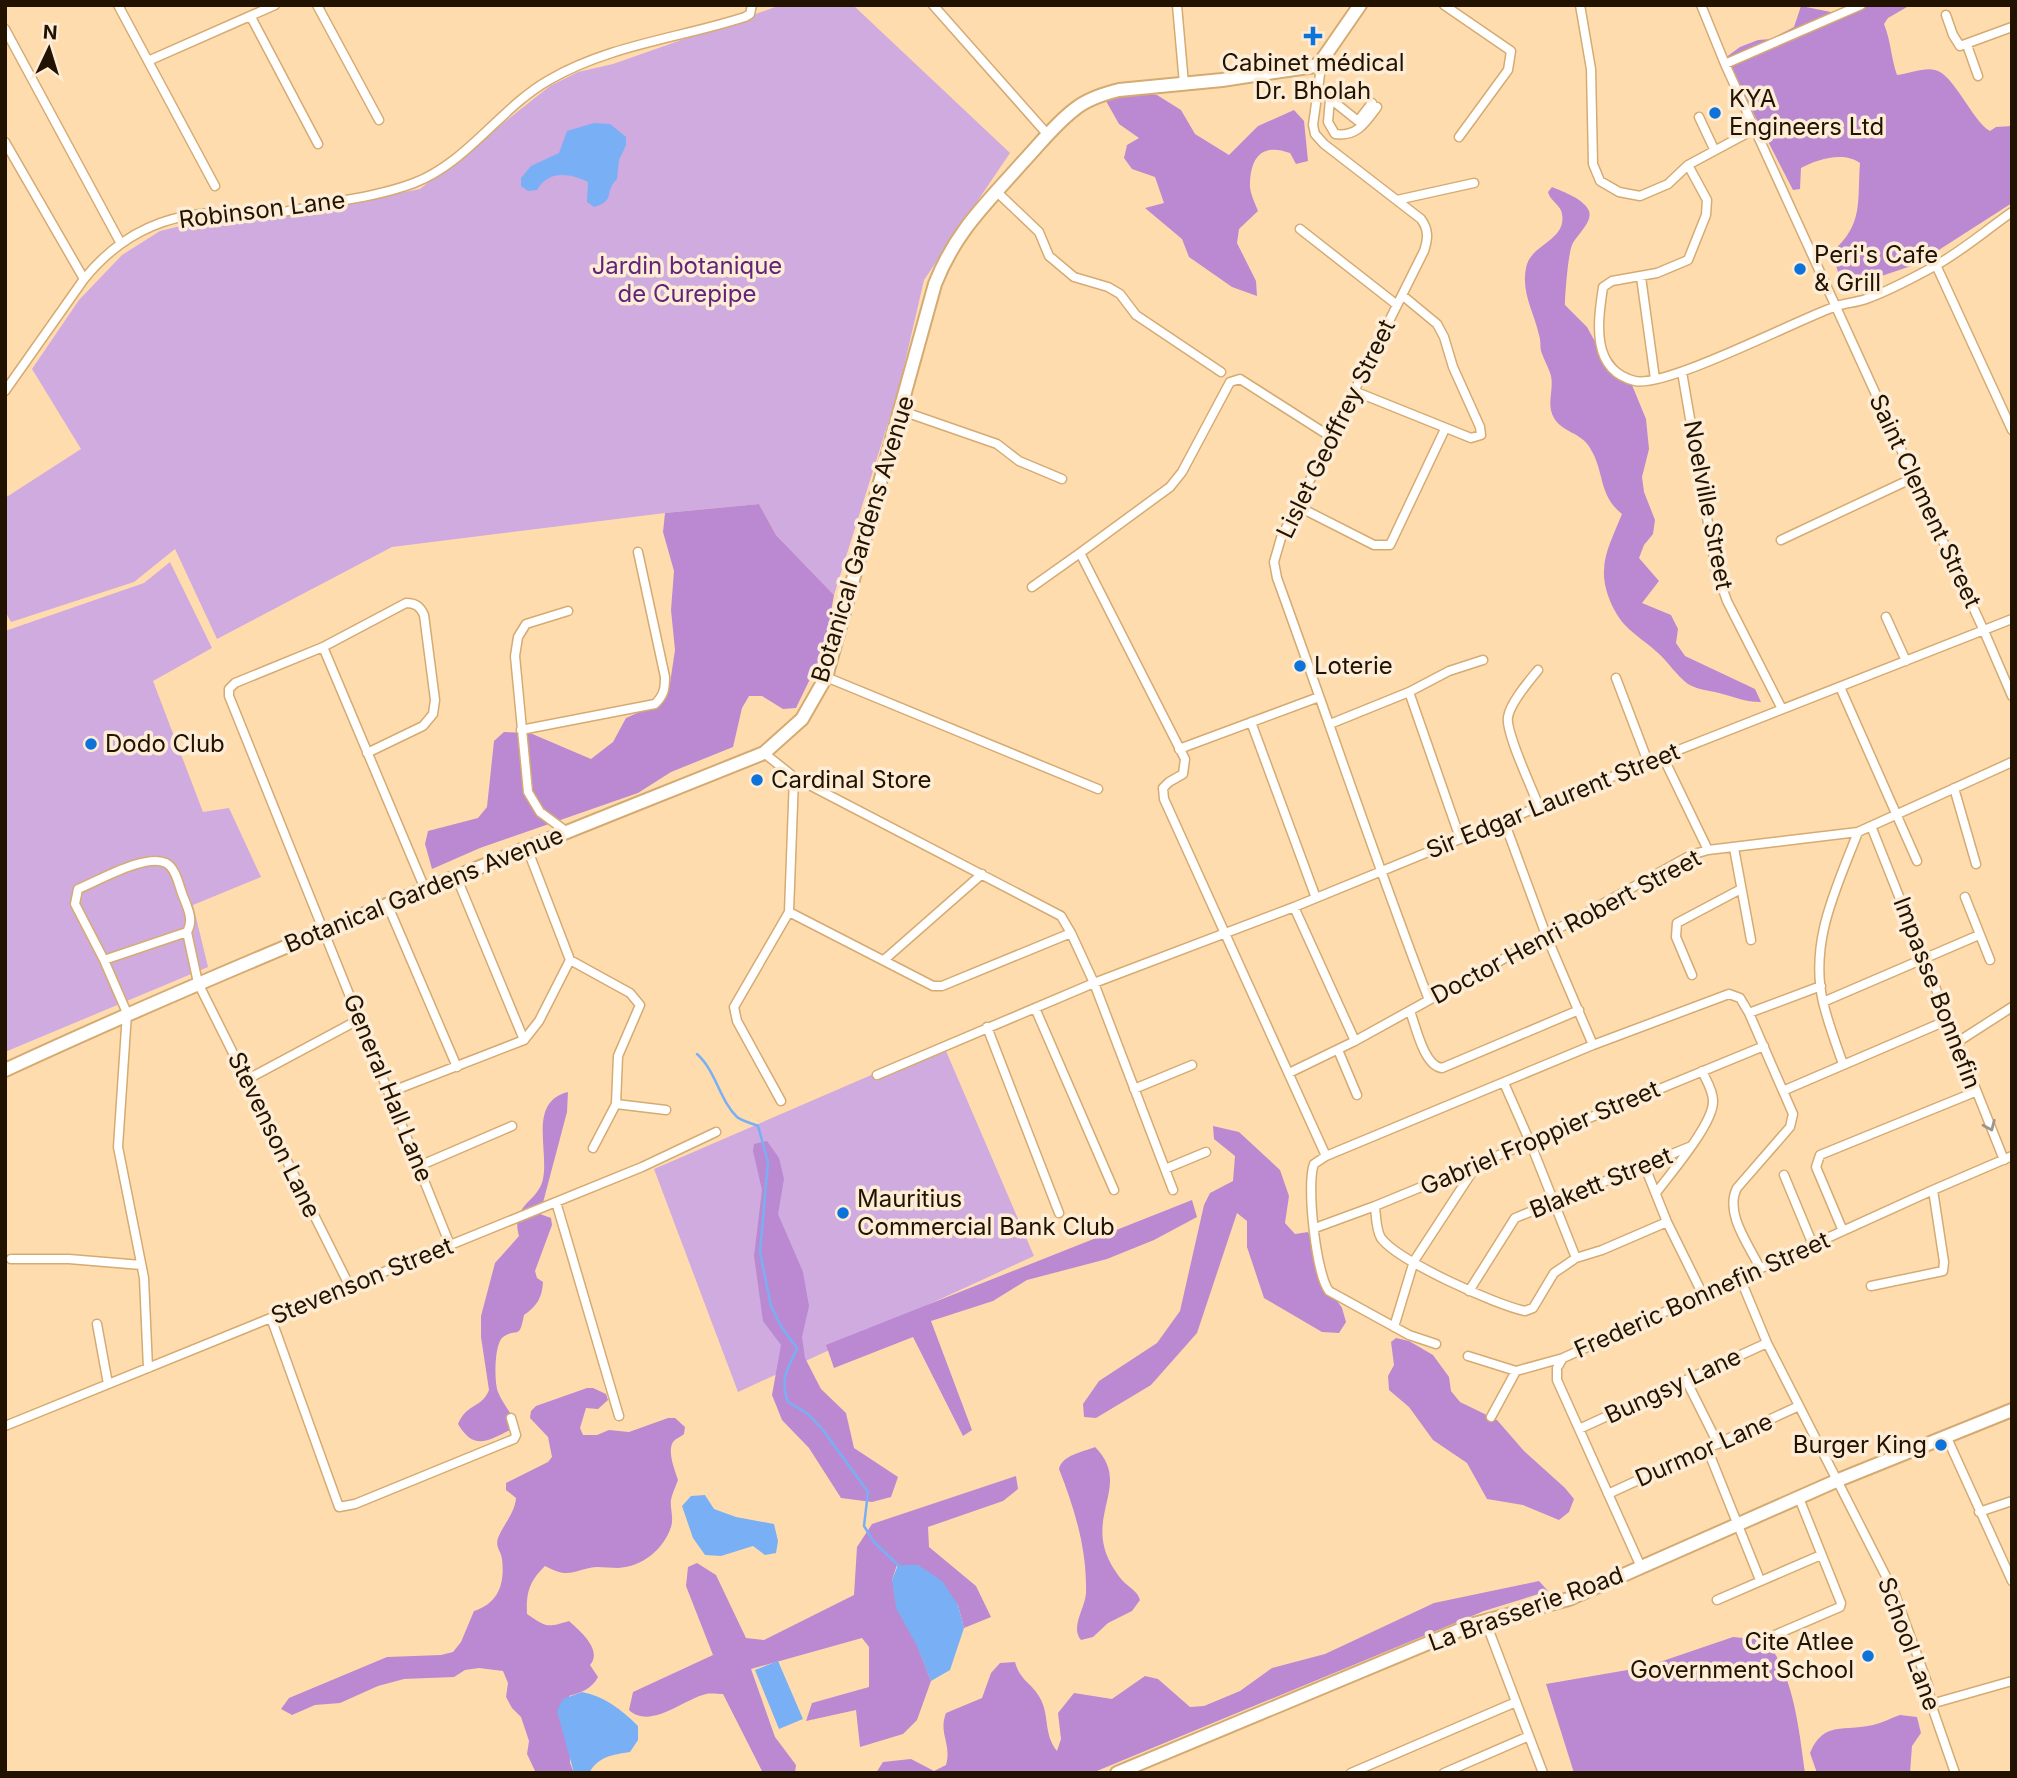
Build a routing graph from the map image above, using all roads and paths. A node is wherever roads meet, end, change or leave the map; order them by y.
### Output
1 (118, 5) edge
2 (275, 5) edge
3 (317, 5) edge
4 (752, 5) edge
5 (933, 5) edge
6 (1177, 5) edge
7 (1360, 5) edge
8 (1444, 5) edge
9 (1580, 5) edge
10 (1701, 5) edge
11 (1861, 5) edge
12 (1946, 15) dead end
13 (251, 17) junction
14 (2012, 27) edge
15 (5, 29) edge
16 (1967, 45) junction
17 (1322, 60) junction
18 (148, 61) junction
19 (1725, 64) junction
20 (1978, 76) dead end
21 (1184, 84) junction
22 (1318, 89) junction
23 (1330, 99) junction
24 (1699, 117) dead end
25 (379, 120) dead end
26 (1755, 129) junction
27 (1048, 135) junction
28 (1459, 136) dead end
29 (5, 142) edge
30 (318, 144) dead end
31 (1714, 149) junction
32 (1688, 165) junction
33 (1474, 183) dead end
34 (215, 186) dead end
35 (997, 192) junction
36 (1397, 200) junction
37 (2012, 212) edge
38 (1300, 229) dead end
39 (120, 242) junction
40 (1936, 265) junction
41 (1641, 277) junction
42 (84, 279) junction
43 (1402, 295) junction
44 (1397, 305) junction
45 (1836, 306) junction
46 (1221, 372) dead end
47 (1682, 372) junction
48 (1655, 379) junction
49 (5, 391) edge
50 (1354, 391) junction
51 (902, 411) junction
52 (1445, 429) junction
53 (2012, 430) edge
54 (1331, 437) junction
55 (1913, 478) junction
56 (1062, 479) dead end
57 (1297, 506) junction
58 (1781, 540) dead end
59 (638, 552) dead end
60 (1080, 553) junction
61 (1032, 587) dead end
62 (568, 611) dead end
63 (1886, 617) dead end
64 (2012, 619) edge
65 (1984, 631) junction
66 (323, 647) junction
67 (1483, 660) dead end
68 (1906, 661) junction
69 (1538, 670) dead end
70 (826, 677) junction
71 (1616, 678) dead end
72 (1840, 687) junction
73 (1409, 692) junction
74 (1319, 696) junction
75 (2012, 696) edge
76 (1782, 709) junction
77 (1251, 722) junction
78 (1330, 724) junction
79 (522, 730) junction
80 (1179, 749) junction
81 (367, 753) junction
82 (764, 753) junction
83 (1663, 757) junction
84 (1648, 762) junction
85 (2012, 762) edge
86 (794, 777) junction
87 (1954, 788) junction
88 (1098, 789) dead end
89 (1539, 807) junction
90 (1897, 815) junction
91 (1504, 821) junction
92 (1871, 826) junction
93 (567, 832) junction
94 (1858, 832) junction
95 (1460, 838) junction
96 (527, 848) junction
97 (1734, 848) junction
98 (1708, 850) junction
99 (1917, 861) dead end
100 (1976, 864) dead end
101 (1380, 872) junction
102 (982, 874) junction
103 (456, 876) junction
104 (425, 889) junction
105 (1741, 889) junction
106 (1965, 897) dead end
107 (1316, 898) junction
108 (388, 906) junction
109 (1294, 907) junction
110 (789, 912) junction
111 (187, 932) junction
112 (324, 932) junction
113 (1071, 933) junction
114 (1225, 933) junction
115 (1979, 934) junction
116 (1546, 935) junction
117 (1751, 940) dead end
118 (1925, 958) junction
119 (104, 960) junction
120 (570, 960) junction
121 (884, 960) junction
122 (1990, 960) dead end
123 (1692, 975) dead end
124 (198, 983) junction
125 (1094, 983) junction
126 (1821, 986) junction
127 (1429, 1000) junction
128 (1823, 1002) junction
129 (2012, 1007) edge
130 (1035, 1008) junction
131 (1579, 1010) junction
132 (1409, 1011) junction
133 (127, 1013) junction
134 (1749, 1013) junction
135 (360, 1019) junction
136 (1948, 1020) junction
137 (988, 1027) junction
138 (524, 1041) junction
139 (1355, 1041) junction
140 (1956, 1043) junction
141 (1593, 1045) junction
142 (1764, 1046) junction
143 (1338, 1050) junction
144 (1843, 1064) junction
145 (1192, 1065) dead end
146 (457, 1067) junction
147 (5, 1070) edge
148 (1702, 1071) junction
149 (1289, 1073) junction
150 (877, 1075) dead end
151 (246, 1080) junction
152 (1504, 1083) junction
153 (1134, 1089) junction
154 (1785, 1090) junction
155 (390, 1092) junction
156 (1975, 1092) junction
157 (1357, 1095) dead end
158 (781, 1101) dead end
159 (616, 1104) junction
160 (666, 1110) dead end
161 (512, 1126) dead end
162 (716, 1132) dead end
163 (1530, 1142) junction
164 (1689, 1147) junction
165 (593, 1148) dead end
166 (1206, 1152) dead end
167 (1326, 1156) junction
168 (2008, 1158) edge
169 (1478, 1163) junction
170 (419, 1166) junction
171 (1645, 1167) junction
172 (1165, 1169) junction
173 (1784, 1175) dead end
174 (1114, 1190) dead end
175 (1173, 1190) dead end
176 (1933, 1190) junction
177 (1656, 1193) junction
178 (1554, 1201) junction
179 (556, 1202) junction
180 (1375, 1206) junction
181 (1059, 1213) dead end
182 (1667, 1222) junction
183 (1315, 1228) junction
184 (1843, 1231) junction
185 (450, 1245) junction
186 (1813, 1245) junction
187 (1576, 1258) junction
188 (11, 1259) dead end
189 (1413, 1261) junction
190 (141, 1265) junction
191 (1760, 1268) junction
192 (1740, 1278) junction
193 (1871, 1286) dead end
194 (349, 1287) junction
195 (1469, 1291) junction
196 (1703, 1295) junction
197 (271, 1318) junction
198 (97, 1324) dead end
199 (1394, 1327) junction
200 (1767, 1343) junction
201 (1436, 1344) dead end
202 (1468, 1356) dead end
203 (1563, 1358) junction
204 (148, 1368) junction
205 (1516, 1370) junction
206 (1686, 1380) junction
207 (108, 1384) junction
208 (1800, 1406) junction
209 (2012, 1410) edge
210 (619, 1416) dead end
211 (1491, 1417) dead end
212 (511, 1418) dead end
213 (5, 1426) edge
214 (1579, 1429) junction
215 (1947, 1438) junction
216 (1718, 1444) junction
217 (1707, 1448) junction
218 (1836, 1481) junction
219 (1608, 1494) junction
220 (1799, 1498) junction
221 (2012, 1501) edge
222 (1979, 1512) junction
223 (1738, 1526) junction
224 (1821, 1555) junction
225 (1641, 1567) junction
226 (1760, 1580) junction
227 (2012, 1581) edge
228 (1717, 1600) dead end
229 (1485, 1620) junction
230 (1768, 1638) dead end
231 (2012, 1681) edge
232 (1516, 1702) junction
233 (1931, 1704) junction
234 (1529, 1736) junction
235 (1117, 1773) edge
236 (1352, 1773) edge
237 (1444, 1773) edge
238 (1543, 1773) edge
239 (1955, 1773) edge

1 - 18 street
2 - 13 street
3 - 25 street
4 - 39 street, Robinson Lane
5 - 27 street
6 - 21 street
7 - 17 street
8 - 28 street
9 - 32 street
10 - 19 street, Saint Clement Street
11 - 19 street
12 - 16 street
13 - 18 street
13 - 30 street
14 - 16 street
15 - 39 street
16 - 20 street
17 - 21 street, Botanical Gardens Avenue
17 - 22 street, Lislet Geoffrey Street
18 - 34 street
19 - 26 street, Saint Clement Street
21 - 27 street, Botanical Gardens Avenue
22 - 23 street
22 - 36 street, Lislet Geoffrey Street
23 - 23 street
24 - 31 street
26 - 31 street
26 - 45 street, Saint Clement Street
27 - 35 street, Botanical Gardens Avenue
29 - 42 street
31 - 32 street
32 - 41 street
33 - 36 street
35 - 46 street
35 - 51 street, Botanical Gardens Avenue
36 - 43 street, Lislet Geoffrey Street
37 - 40 street
38 - 44 street
39 - 42 street, Robinson Lane
40 - 45 street
40 - 53 street
41 - 48 street
41 - 48 street
42 - 49 street, Robinson Lane
43 - 44 street, Lislet Geoffrey Street
43 - 52 street
44 - 50 street, Lislet Geoffrey Street
45 - 47 street
45 - 55 street, Saint Clement Street
47 - 48 street
47 - 76 street, Noelville Street
50 - 52 street
50 - 54 street, Lislet Geoffrey Street
51 - 56 street
51 - 70 street, Botanical Gardens Avenue
52 - 57 street
54 - 57 street, Lislet Geoffrey Street
54 - 60 street
55 - 58 street
55 - 65 street, Saint Clement Street
57 - 74 street, Lislet Geoffrey Street
59 - 79 street
60 - 61 street
60 - 80 street
62 - 79 street
63 - 68 street
64 - 65 street, Sir Edgar Laurent Street
65 - 68 street, Sir Edgar Laurent Street
65 - 75 street, Saint Clement Street
66 - 81 street
66 - 81 street, General Hall Lane
66 - 112 street, General Hall Lane
67 - 73 street
68 - 72 street, Sir Edgar Laurent Street
69 - 89 street
70 - 82 street, Botanical Gardens Avenue
70 - 88 street
71 - 84 street
72 - 76 street, Sir Edgar Laurent Street
72 - 90 street
73 - 78 street
73 - 95 street
74 - 77 street
74 - 78 street, Lislet Geoffrey Street
76 - 83 street, Sir Edgar Laurent Street
77 - 80 street
77 - 107 street
78 - 101 street, Lislet Geoffrey Street
79 - 93 street
80 - 114 street
81 - 104 street
82 - 86 street
82 - 93 street, Botanical Gardens Avenue
83 - 84 street, Sir Edgar Laurent Street
83 - 98 street
84 - 89 street, Sir Edgar Laurent Street
85 - 87 street, Doctor Henri Robert Street
86 - 102 street
86 - 110 street
87 - 90 street, Doctor Henri Robert Street
87 - 100 street
89 - 91 street, Sir Edgar Laurent Street
90 - 92 street, Doctor Henri Robert Street
90 - 99 street
91 - 95 street, Sir Edgar Laurent Street
91 - 116 street
92 - 94 street, Doctor Henri Robert Street
92 - 118 street, Impasse Bonnefin
93 - 96 street, Botanical Gardens Avenue
94 - 97 street, Doctor Henri Robert Street
94 - 126 street
95 - 101 street, Sir Edgar Laurent Street
96 - 103 street, Botanical Gardens Avenue
96 - 120 street
97 - 98 street, Doctor Henri Robert Street
97 - 105 street
98 - 116 street, Doctor Henri Robert Street
101 - 107 street, Sir Edgar Laurent Street
101 - 127 street, Lislet Geoffrey Street
102 - 113 street
102 - 121 street
103 - 104 street, Botanical Gardens Avenue
103 - 138 street
104 - 108 street, Botanical Gardens Avenue
105 - 117 street
105 - 123 street
106 - 115 street
107 - 109 street, Sir Edgar Laurent Street
108 - 112 street, Botanical Gardens Avenue
108 - 146 street
109 - 114 street, Sir Edgar Laurent Street
109 - 139 street
110 - 121 street
110 - 158 street
111 - 119 street
111 - 119 street, Stevenson Lane
111 - 124 street, Stevenson Lane
112 - 124 street, Botanical Gardens Avenue
112 - 135 street, General Hall Lane
113 - 121 street
113 - 125 street
114 - 125 street, Sir Edgar Laurent Street
114 - 149 street
115 - 118 street
115 - 122 street
116 - 127 street, Doctor Henri Robert Street
116 - 131 street
118 - 128 street
118 - 136 street, Impasse Bonnefin
119 - 133 street
120 - 138 street
120 - 159 street
124 - 133 street, Botanical Gardens Avenue
124 - 151 street, Stevenson Lane
125 - 130 street, Sir Edgar Laurent Street
125 - 153 street
126 - 128 street
126 - 134 street
127 - 132 street, Doctor Henri Robert Street
128 - 144 street
129 - 140 street
130 - 137 street, Sir Edgar Laurent Street
130 - 174 street
131 - 132 street
131 - 141 street
132 - 139 street, Doctor Henri Robert Street
133 - 147 street, Botanical Gardens Avenue
133 - 190 street
134 - 141 street
134 - 142 street
135 - 151 street
135 - 155 street, General Hall Lane
136 - 140 street, Impasse Bonnefin
136 - 144 street
137 - 150 street, Sir Edgar Laurent Street
137 - 181 street
138 - 146 street
139 - 143 street, Doctor Henri Robert Street
140 - 156 street, Impasse Bonnefin
141 - 152 street
142 - 148 street, Gabriel Froppier Street
142 - 154 street
143 - 149 street, Doctor Henri Robert Street
143 - 157 street
144 - 154 street
145 - 153 street
146 - 155 street
148 - 163 street, Gabriel Froppier Street
148 - 164 street
149 - 167 street
151 - 194 street, Stevenson Lane
152 - 163 street
152 - 167 street
153 - 172 street
154 - 191 street
155 - 170 street, General Hall Lane
156 -> 168 street, Impasse Bonnefin
156 - 184 street
159 - 160 street
159 - 165 street
161 - 170 street
162 - 179 street, Stevenson Street
163 - 169 street, Gabriel Froppier Street
163 - 178 street
164 - 171 street, Blakett Street
164 - 177 street
166 - 172 street
167 - 183 street
168 - 176 street, Frederic Bonnefin Street
169 - 180 street, Gabriel Froppier Street
169 - 189 street
170 - 185 street, General Hall Lane
171 - 177 street
171 - 178 street, Blakett Street
172 - 175 street
173 - 186 street
176 - 184 street, Frederic Bonnefin Street
176 - 193 street
177 - 182 street
178 - 187 street
178 - 195 street, Blakett Street
179 - 185 street, Stevenson Street
179 - 210 street
180 - 183 street, Gabriel Froppier Street
180 - 189 street
182 - 187 street
182 - 196 street
183 - 199 street
184 - 186 street, Frederic Bonnefin Street
185 - 194 street, Stevenson Street
186 - 191 street, Frederic Bonnefin Street
187 - 195 street
188 - 190 street
189 - 195 street
189 - 199 street
190 - 204 street
191 - 192 street, Frederic Bonnefin Street
192 - 196 street, Frederic Bonnefin Street
192 - 200 street, School Lane
194 - 197 street, Stevenson Street
196 - 203 street, Frederic Bonnefin Street
197 - 204 street, Stevenson Street
197 - 212 street
198 - 207 street
199 - 201 street
200 - 206 street, Bungsy Lane
200 - 208 street, School Lane
202 - 205 street
203 - 205 street
203 - 214 street, Frederic Bonnefin Street
204 - 207 street, Stevenson Street
205 - 211 street
206 - 214 street, Bungsy Lane
206 - 216 street
207 - 213 street, Stevenson Street
208 - 216 street, Durmor Lane
208 - 218 street, School Lane
209 - 215 street, La Brasserie Road
214 - 219 street, Frederic Bonnefin Street
215 - 218 street, La Brasserie Road
215 - 222 street
216 - 217 street, Durmor Lane
217 - 219 street, Durmor Lane
217 - 223 street
218 - 220 street, La Brasserie Road
218 - 233 street, School Lane
219 - 225 street, Frederic Bonnefin Street
220 - 223 street, La Brasserie Road
220 - 224 street
221 - 222 street
222 - 227 street
223 - 225 street, La Brasserie Road
223 - 226 street
224 - 226 street
224 - 230 street
225 - 229 street, La Brasserie Road
226 - 228 street
229 - 232 street
229 - 235 street, La Brasserie Road
231 - 233 street
232 - 234 street
232 - 236 street
233 - 239 street, School Lane
234 - 237 street
234 - 238 street

